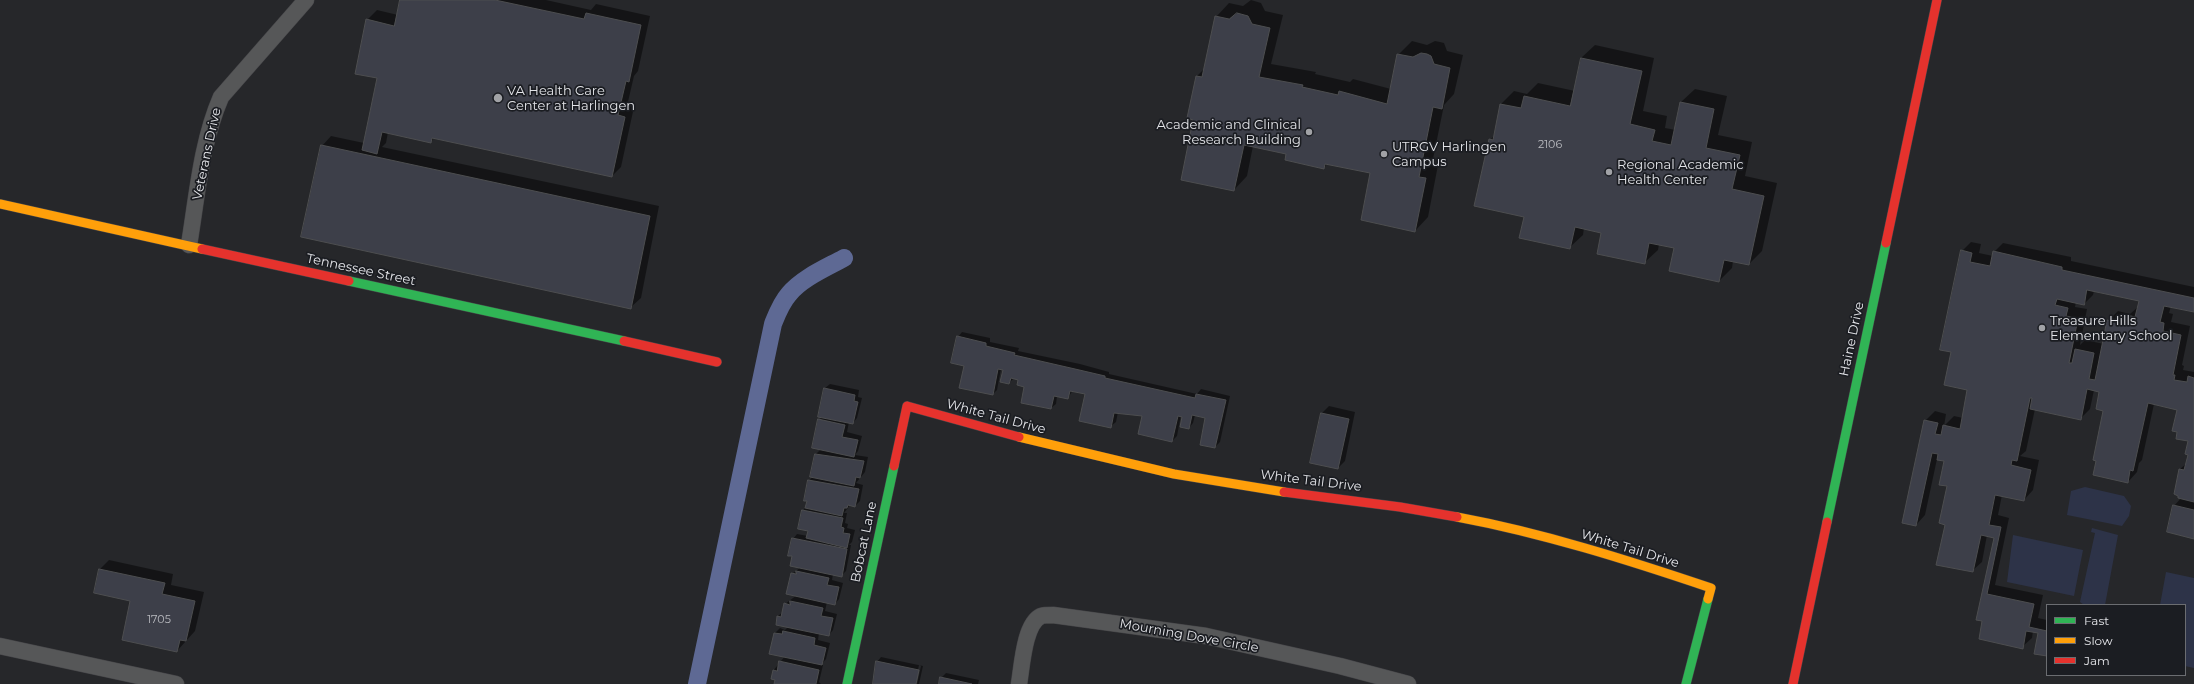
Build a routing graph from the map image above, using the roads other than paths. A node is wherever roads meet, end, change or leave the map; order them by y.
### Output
1 (306, 0) edge
2 (1937, 0) edge
3 (0, 204) edge
4 (189, 245) junction
5 (717, 362) dead end
6 (907, 406) joint
7 (0, 646) edge
8 (176, 684) edge
9 (847, 684) edge
10 (1019, 684) edge
11 (1408, 684) edge
12 (1686, 684) edge
13 (1793, 684) edge

1 - 4 street, Veterans Drive
2 - 13 street, Haine Drive
3 - 4 street, Tennessee Street
4 - 5 street, Tennessee Street
6 - 9 street, Bobcat Lane
6 - 12 street, White Tail Drive
7 - 8 street
10 - 11 street, Mourning Dove Circle

